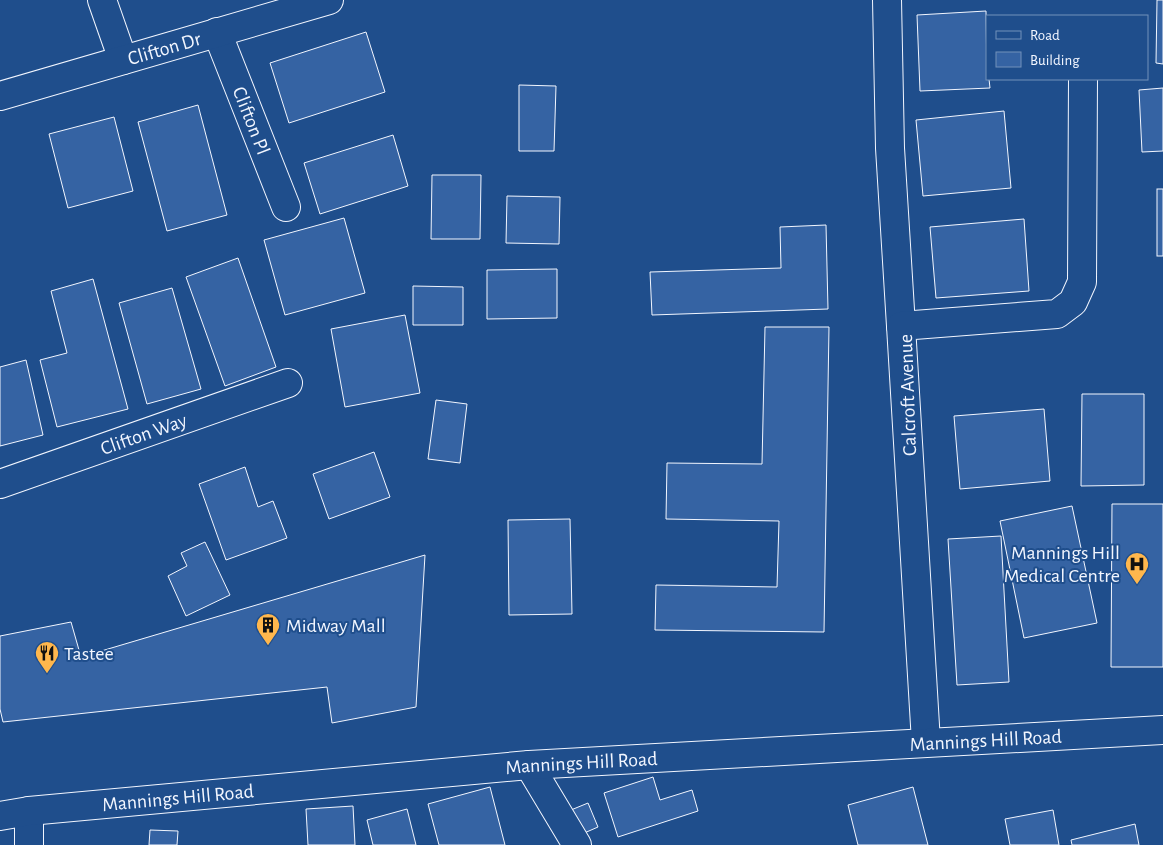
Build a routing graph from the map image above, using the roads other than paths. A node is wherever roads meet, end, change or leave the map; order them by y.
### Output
1 (102, 0) edge
2 (329, 0) edge
3 (887, 0) edge
4 (217, 32) junction
5 (123, 60) junction
6 (1083, 80) edge
7 (0, 96) edge
8 (286, 207) dead end
9 (901, 326) junction
10 (288, 383) dead end
11 (0, 484) edge
12 (1163, 730) edge
13 (926, 742) junction
14 (529, 765) junction
15 (29, 811) junction
16 (0, 816) edge
17 (29, 845) edge
18 (577, 845) edge

1 - 5 street
2 - 4 street, Clifton Dr
3 - 9 street
4 - 5 street, Clifton Dr
4 - 8 street, Clifton Pl
5 - 7 street, Clifton Dr
6 - 9 street, Calcroft Avenue
9 - 13 street, Calcroft Avenue
10 - 11 street, Clifton Way
12 - 13 street, Mannings Hill Road
13 - 14 street, Mannings Hill Road
14 - 15 street, Mannings Hill Road
14 - 18 street
15 - 16 street, Mannings Hill Road
15 - 17 street

